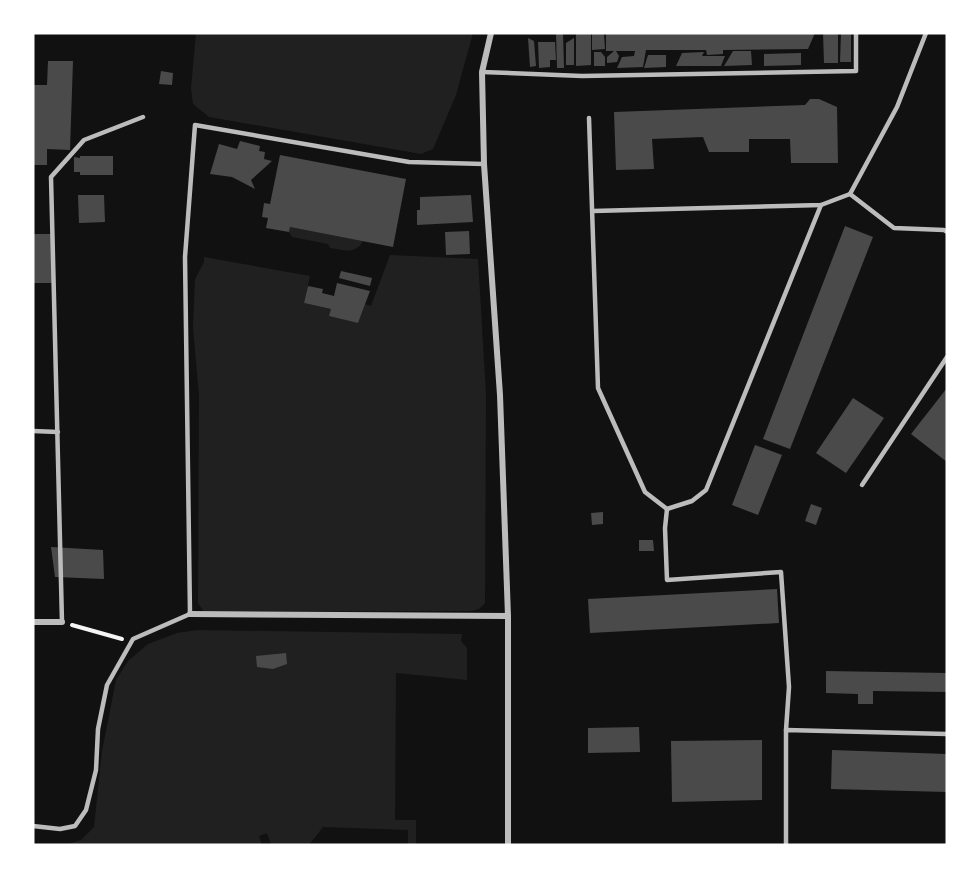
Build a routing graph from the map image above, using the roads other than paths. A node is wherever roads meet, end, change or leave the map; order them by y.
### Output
1 (491, 33) edge
2 (856, 33) edge
3 (927, 33) edge
4 (482, 72) junction
5 (143, 117) dead end
6 (589, 118) dead end
7 (484, 164) junction
8 (850, 194) junction
9 (821, 205) junction
10 (593, 211) junction
11 (947, 232) edge
12 (947, 357) edge
13 (33, 431) edge
14 (58, 432) junction
15 (862, 485) dead end
16 (667, 509) junction
17 (190, 614) junction
18 (508, 616) junction
19 (33, 622) edge
20 (62, 622) joint
21 (786, 730) junction
22 (947, 734) edge
23 (33, 826) edge
24 (508, 845) edge
25 (786, 845) edge

1 - 4 street
2 - 4 lane
3 - 8 lane
4 - 7 street
5 - 14 lane
6 - 10 lane
7 - 17 lane
7 - 18 street
8 - 9 lane
8 - 11 lane
9 - 10 lane
9 - 16 lane
10 - 16 lane
12 - 15 lane
13 - 14 lane
14 - 20 lane
16 - 21 lane
17 - 18 street
17 - 23 lane
18 - 24 street
19 - 20 street
21 - 22 lane
21 - 25 lane

